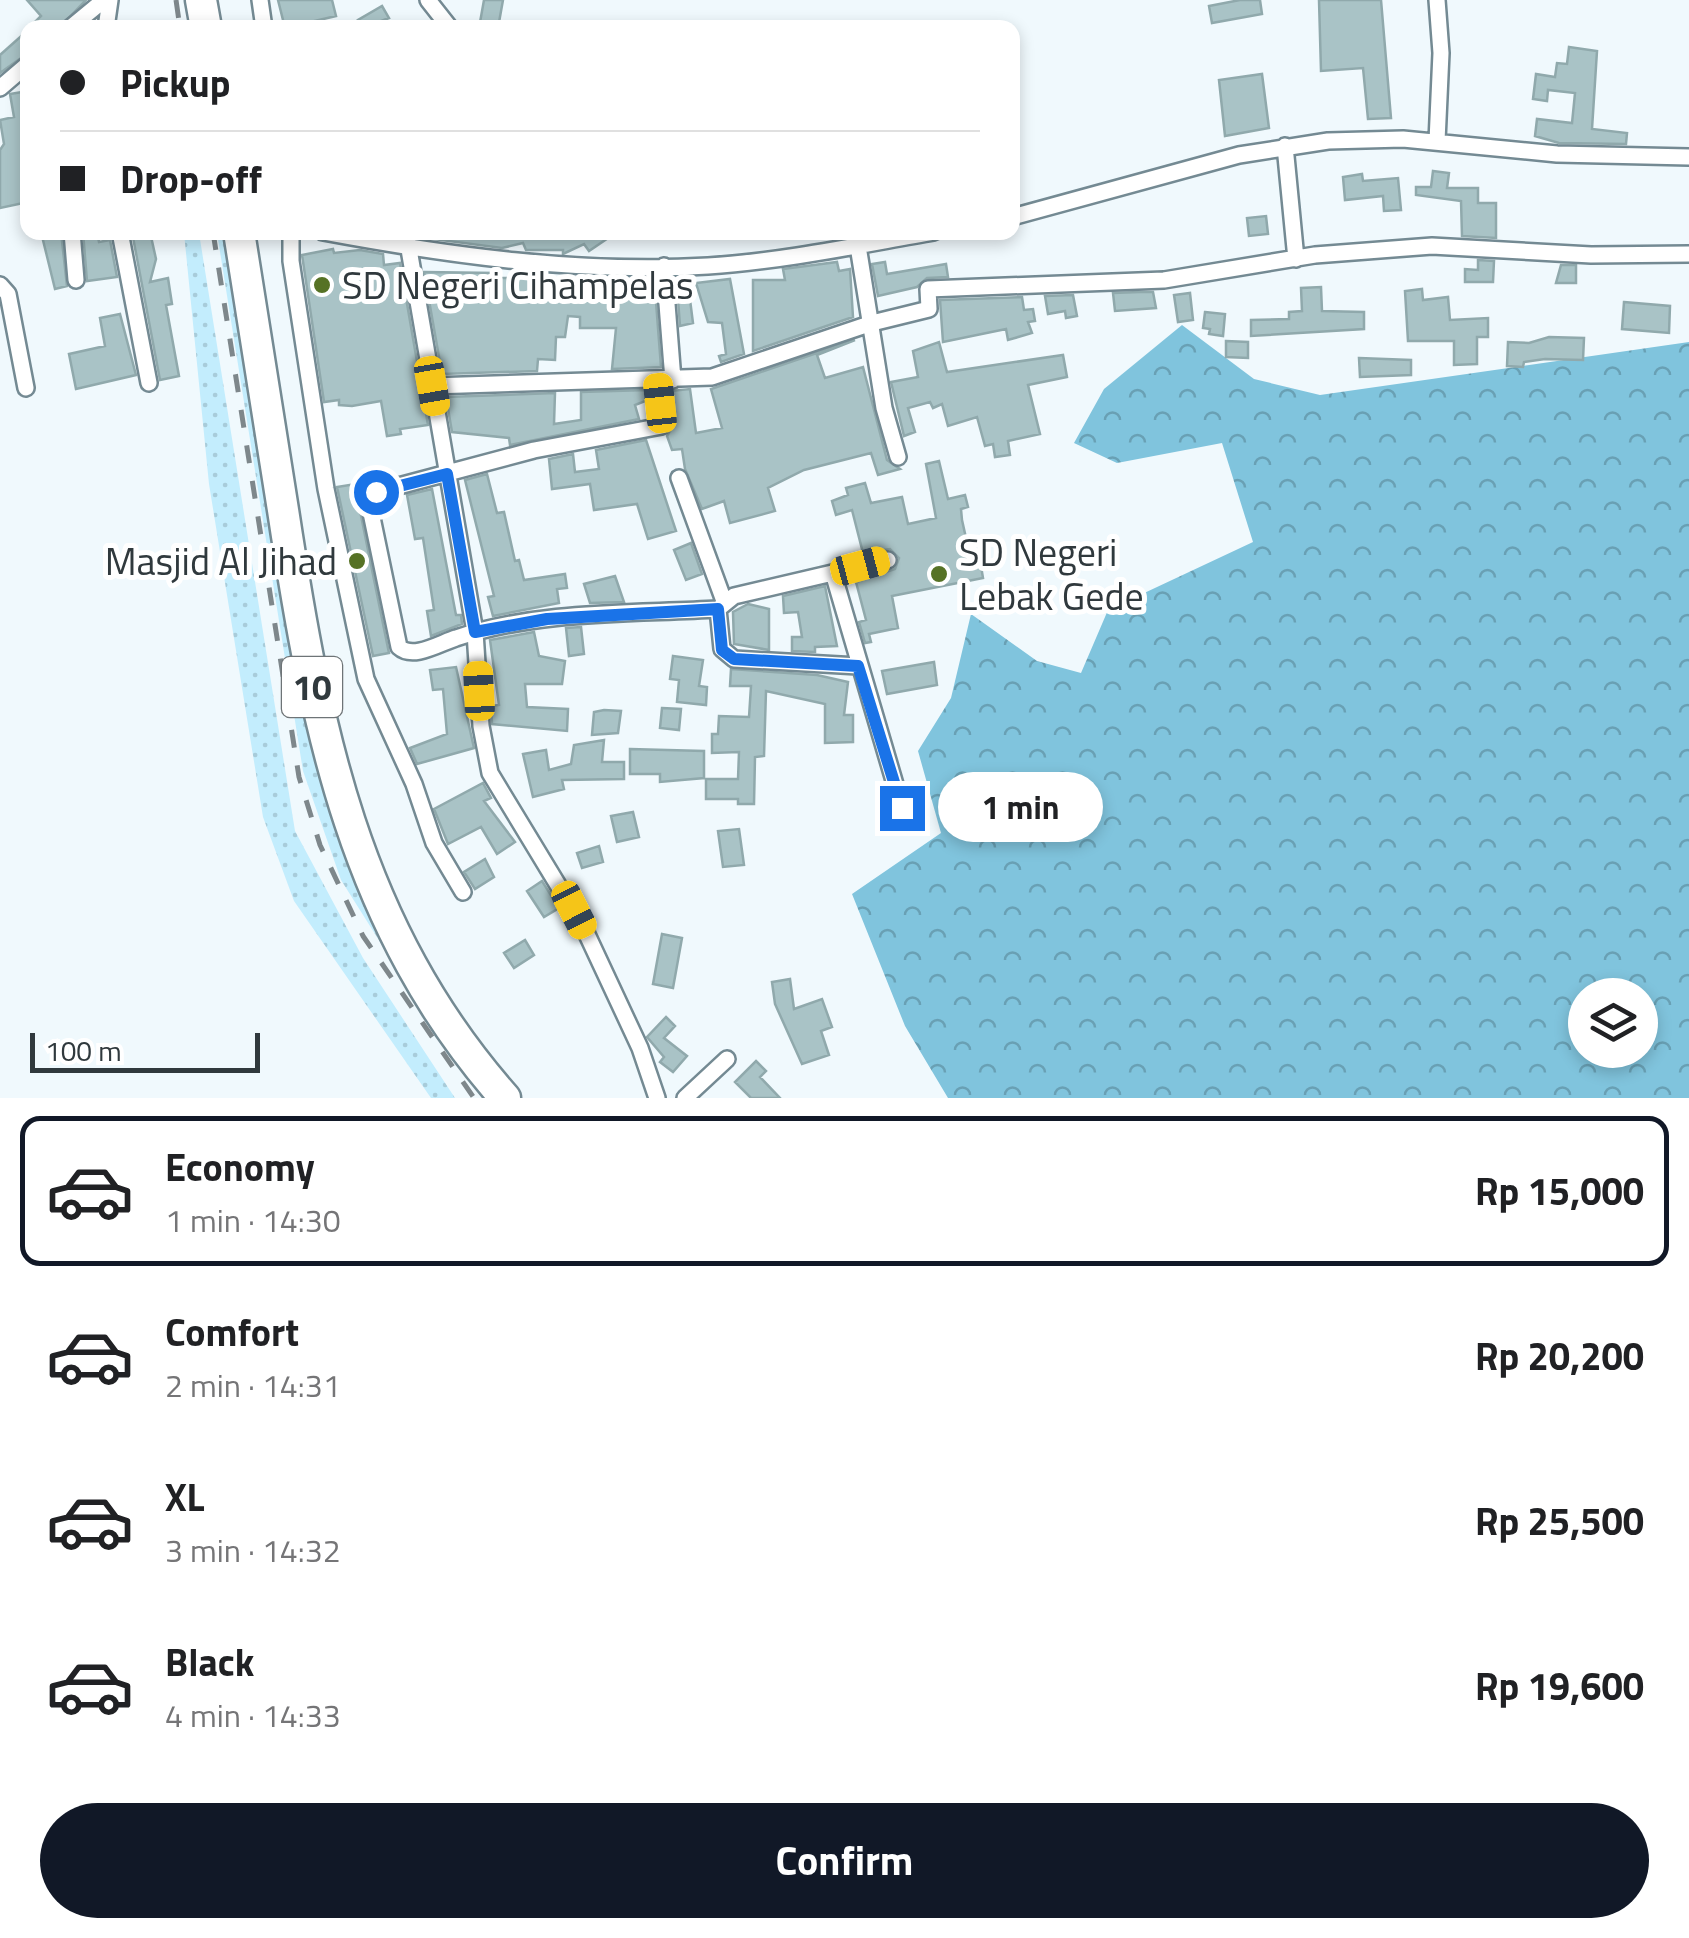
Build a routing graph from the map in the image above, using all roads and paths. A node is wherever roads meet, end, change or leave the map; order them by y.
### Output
1 (107, 0) edge
2 (428, 0) edge
3 (1437, 0) edge
4 (81, 20) edge
5 (444, 20) edge
6 (20, 71) edge
7 (0, 88) edge
8 (1437, 141) junction
9 (1285, 146) junction
10 (1689, 157) edge
11 (1020, 215) edge
12 (73, 240) edge
13 (122, 240) edge
14 (241, 240) edge
15 (291, 240) edge
16 (407, 240) edge
17 (891, 240) edge
18 (858, 246) junction
19 (1689, 254) edge
20 (1296, 259) junction
21 (664, 266) junction
22 (76, 280) dead end
23 (0, 285) edge
24 (872, 322) junction
25 (665, 380) junction
26 (150, 383) dead end
27 (432, 386) junction
28 (26, 388) dead end
29 (898, 457) dead end
30 (447, 474) junction
31 (679, 478) dead end
32 (888, 560) dead end
33 (833, 573) junction
34 (721, 605) junction
35 (475, 632) junction
36 (858, 666) junction
37 (902, 808) dead end
38 (464, 892) dead end
39 (726, 1060) dead end
40 (505, 1098) edge
41 (656, 1098) edge
42 (686, 1098) edge

1 - 4 street
2 - 5 street
3 - 8 street
6 - 7 street
8 - 9 street
8 - 10 street
9 - 11 street
9 - 20 street
12 - 22 street
13 - 26 street
14 - 40 highway, 10
15 - 38 street
16 - 21 street
16 - 27 street
17 - 18 street
18 - 21 street
18 - 24 street
19 - 20 street
20 - 24 street
21 - 25 street
23 - 28 street
24 - 25 street
24 - 29 street
25 - 27 street
25 - 30 street
27 - 30 street
30 - 35 street
30 - 35 street
31 - 34 street
32 - 33 street
33 - 34 street
33 - 36 street
34 - 35 street
34 - 36 street
35 - 41 street
36 - 37 street
39 - 42 street

